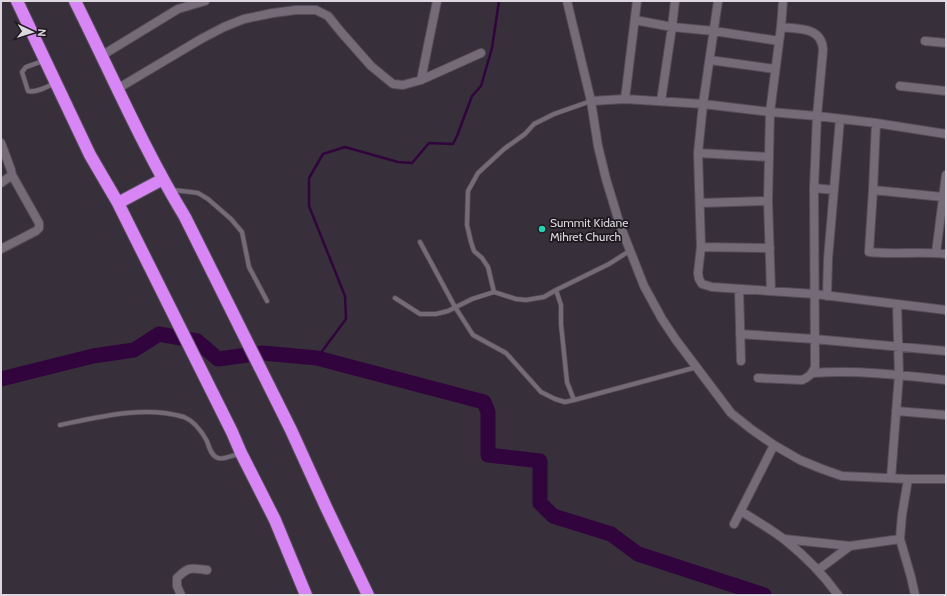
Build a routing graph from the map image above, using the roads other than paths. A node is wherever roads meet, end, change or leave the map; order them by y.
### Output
1 (17, 1) edge
2 (75, 1) edge
3 (174, 1) edge
4 (205, 1) edge
5 (438, 1) edge
6 (567, 1) edge
7 (637, 1) edge
8 (675, 1) edge
9 (718, 1) edge
10 (783, 1) edge
11 (178, 9) junction
12 (635, 20) junction
13 (672, 26) junction
14 (781, 26) junction
15 (714, 31) junction
16 (779, 41) junction
17 (926, 41) dead end
18 (946, 43) edge
19 (481, 53) dead end
20 (101, 56) junction
21 (46, 60) junction
22 (710, 60) junction
23 (775, 69) junction
24 (421, 80) junction
25 (56, 83) junction
26 (900, 86) dead end
27 (117, 89) junction
28 (946, 90) edge
29 (625, 99) junction
30 (591, 101) junction
31 (661, 101) junction
32 (703, 104) junction
33 (770, 112) junction
34 (817, 116) junction
35 (840, 119) junction
36 (876, 123) junction
37 (946, 134) edge
38 (1, 143) edge
39 (698, 153) junction
40 (770, 157) junction
41 (12, 175) junction
42 (946, 175) edge
43 (1, 183) edge
44 (165, 184) junction
45 (814, 188) junction
46 (834, 190) junction
47 (873, 190) junction
48 (943, 197) junction
49 (768, 201) junction
50 (118, 203) junction
51 (700, 203) junction
52 (420, 242) dead end
53 (701, 247) junction
54 (770, 248) junction
55 (1, 249) edge
56 (631, 250) junction
57 (936, 253) junction
58 (946, 254) edge
59 (556, 290) junction
60 (739, 290) junction
61 (771, 291) junction
62 (494, 292) junction
63 (815, 294) junction
64 (827, 296) junction
65 (395, 298) dead end
66 (267, 301) dead end
67 (897, 304) junction
68 (455, 307) junction
69 (946, 310) edge
70 (740, 334) junction
71 (814, 339) junction
72 (898, 347) junction
73 (946, 352) edge
74 (741, 361) dead end
75 (697, 367) junction
76 (813, 373) junction
77 (899, 375) junction
78 (758, 378) dead end
79 (946, 380) edge
80 (574, 400) junction
81 (896, 411) junction
82 (946, 416) edge
83 (60, 425) dead end
84 (774, 446) junction
85 (241, 453) junction
86 (891, 478) junction
87 (908, 479) junction
88 (946, 479) edge
89 (741, 511) junction
90 (734, 524) dead end
91 (900, 539) junction
92 (784, 540) junction
93 (850, 546) junction
94 (207, 570) dead end
95 (818, 570) junction
96 (182, 595) edge
97 (306, 595) edge
98 (368, 595) edge
99 (838, 595) edge
100 (915, 595) edge

1 - 21 highway
2 - 20 highway
3 - 11 street
4 - 11 street
5 - 24 street
6 - 30 street
7 - 12 street
8 - 13 street
9 - 15 street
10 - 14 street
11 - 20 street
12 - 13 street
12 - 29 street
13 - 15 street
13 - 31 street
14 - 16 street
14 - 34 street
15 - 16 street
15 - 22 street
16 - 23 street
17 - 18 street
19 - 24 street
20 - 27 highway
21 - 25 highway
21 - 25 lane
22 - 23 street
22 - 32 street
23 - 33 street
24 - 27 street
25 - 50 highway
26 - 28 street
27 - 44 highway
29 - 30 street
29 - 31 street
30 - 56 street
30 - 62 lane
31 - 32 street
32 - 33 street
32 - 39 street
33 - 34 street
33 - 40 street
34 - 35 street
34 - 45 street
35 - 36 street
35 - 46 street
36 - 37 street
36 - 47 street
38 - 41 street
39 - 40 street
39 - 51 street
40 - 49 street
41 - 43 street
41 - 55 street
42 - 48 street
44 - 50 highway
44 - 66 lane
44 - 98 highway
45 - 46 street
45 - 63 street
46 - 64 street
47 - 48 street
47 - 57 street
48 - 57 street
49 - 51 street
49 - 54 street
50 - 85 highway
51 - 53 street
52 - 68 lane
53 - 54 street
53 - 60 street
54 - 61 street
56 - 59 lane
56 - 75 street
57 - 58 street
59 - 62 lane
59 - 80 lane
60 - 61 street
60 - 70 street
61 - 63 street
62 - 68 lane
63 - 64 street
63 - 71 street
64 - 67 street
65 - 68 lane
67 - 69 street
67 - 72 street
68 - 80 lane
70 - 71 street
70 - 74 street
71 - 72 street
71 - 76 street
72 - 73 street
72 - 77 street
75 - 80 lane
75 - 84 street
76 - 77 street
76 - 78 street
77 - 79 street
77 - 81 street
81 - 82 street
81 - 86 street
83 - 85 lane
84 - 86 street
84 - 89 street
85 - 97 highway
86 - 87 street
87 - 88 street
87 - 91 street
89 - 90 street
89 - 92 street
91 - 93 street
91 - 100 street
92 - 93 street
92 - 95 street
93 - 95 street
94 - 96 street
95 - 99 street

